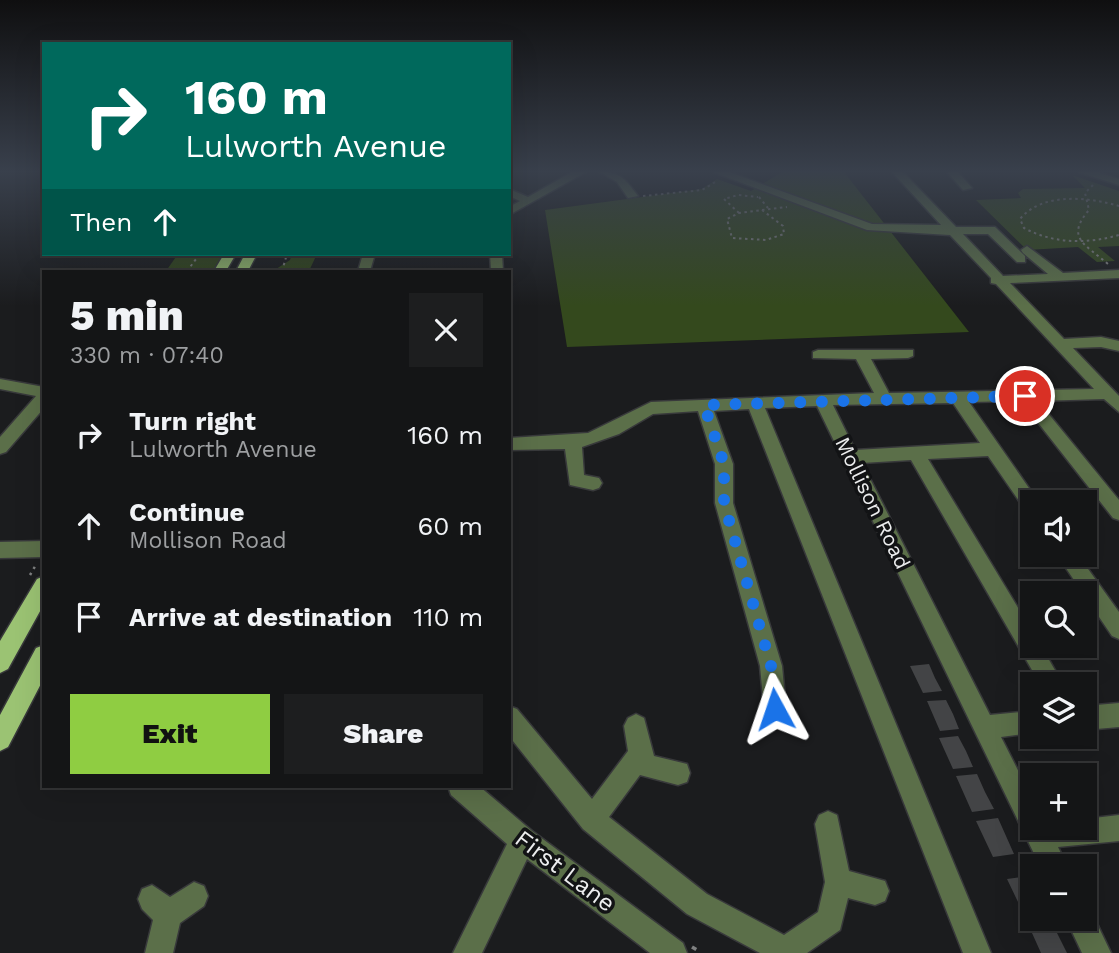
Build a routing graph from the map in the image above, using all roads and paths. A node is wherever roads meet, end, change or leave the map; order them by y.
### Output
1 (733, 216) edge
2 (770, 216) edge
3 (839, 216) edge
4 (937, 216) edge
5 (1021, 216) edge
6 (1085, 216) edge
7 (949, 230) junction
8 (1119, 235) edge
9 (1082, 241) junction
10 (198, 256) edge
11 (1114, 269) edge
12 (188, 270) edge
13 (1060, 277) junction
14 (996, 280) junction
15 (1060, 344) junction
16 (1119, 346) edge
17 (908, 353) dead end
18 (861, 354) junction
19 (818, 355) dead end
20 (0, 384) edge
21 (42, 394) edge
22 (1025, 396) junction
23 (42, 397) edge
24 (958, 398) junction
25 (822, 400) junction
26 (885, 400) junction
27 (1113, 400) edge
28 (755, 403) junction
29 (704, 405) junction
30 (573, 442) junction
31 (511, 444) edge
32 (0, 448) edge
33 (993, 449) junction
34 (916, 453) junction
35 (850, 457) junction
36 (593, 483) dead end
37 (1021, 490) edge
38 (1119, 513) edge
39 (42, 549) edge
40 (0, 550) edge
41 (1075, 567) edge
42 (42, 588) edge
43 (1119, 629) edge
44 (42, 659) edge
45 (0, 662) edge
46 (1045, 672) edge
47 (775, 709) dead end
48 (1119, 715) edge
49 (1097, 717) edge
50 (511, 719) edge
51 (1020, 723) edge
52 (636, 726) dead end
53 (984, 727) junction
54 (0, 739) edge
55 (640, 754) junction
56 (678, 773) dead end
57 (462, 788) edge
58 (592, 820) junction
59 (828, 824) dead end
60 (1119, 828) edge
61 (523, 840) junction
62 (1041, 841) edge
63 (838, 882) junction
64 (875, 891) dead end
65 (194, 896) dead end
66 (1086, 931) edge
67 (159, 953) edge
68 (467, 953) edge
69 (673, 953) edge
70 (977, 953) edge
71 (1097, 953) edge

1 - 2 path
3 - 7 street
4 - 7 street
5 - 9 path
6 - 9 path
7 - 13 street
7 - 14 street
8 - 9 path
9 - 11 path
10 - 12 path
11 - 13 street
13 - 14 street
14 - 15 street
15 - 16 street
15 - 27 street
17 - 18 street
18 - 19 street
18 - 26 street
20 - 21 street
22 - 24 street
22 - 27 street
22 - 38 street
23 - 32 street
24 - 26 street
24 - 33 street
25 - 26 street
25 - 28 street
25 - 35 street, Mollison Road
28 - 29 street
28 - 70 street
29 - 30 street
29 - 47 street
30 - 31 street
30 - 36 street
33 - 34 street
33 - 37 street
34 - 35 street
34 - 46 street
35 - 53 street, Mollison Road
39 - 40 street
41 - 43 street
42 - 45 main road
44 - 54 main road
48 - 49 street
50 - 58 street
51 - 53 street
52 - 55 street
53 - 62 street, Mollison Road
55 - 56 street
55 - 58 street
57 - 61 street, First Lane
58 - 63 street
59 - 63 street
60 - 62 street
61 - 68 street
61 - 69 street, First Lane
63 - 64 street
65 - 67 street
66 - 71 street

